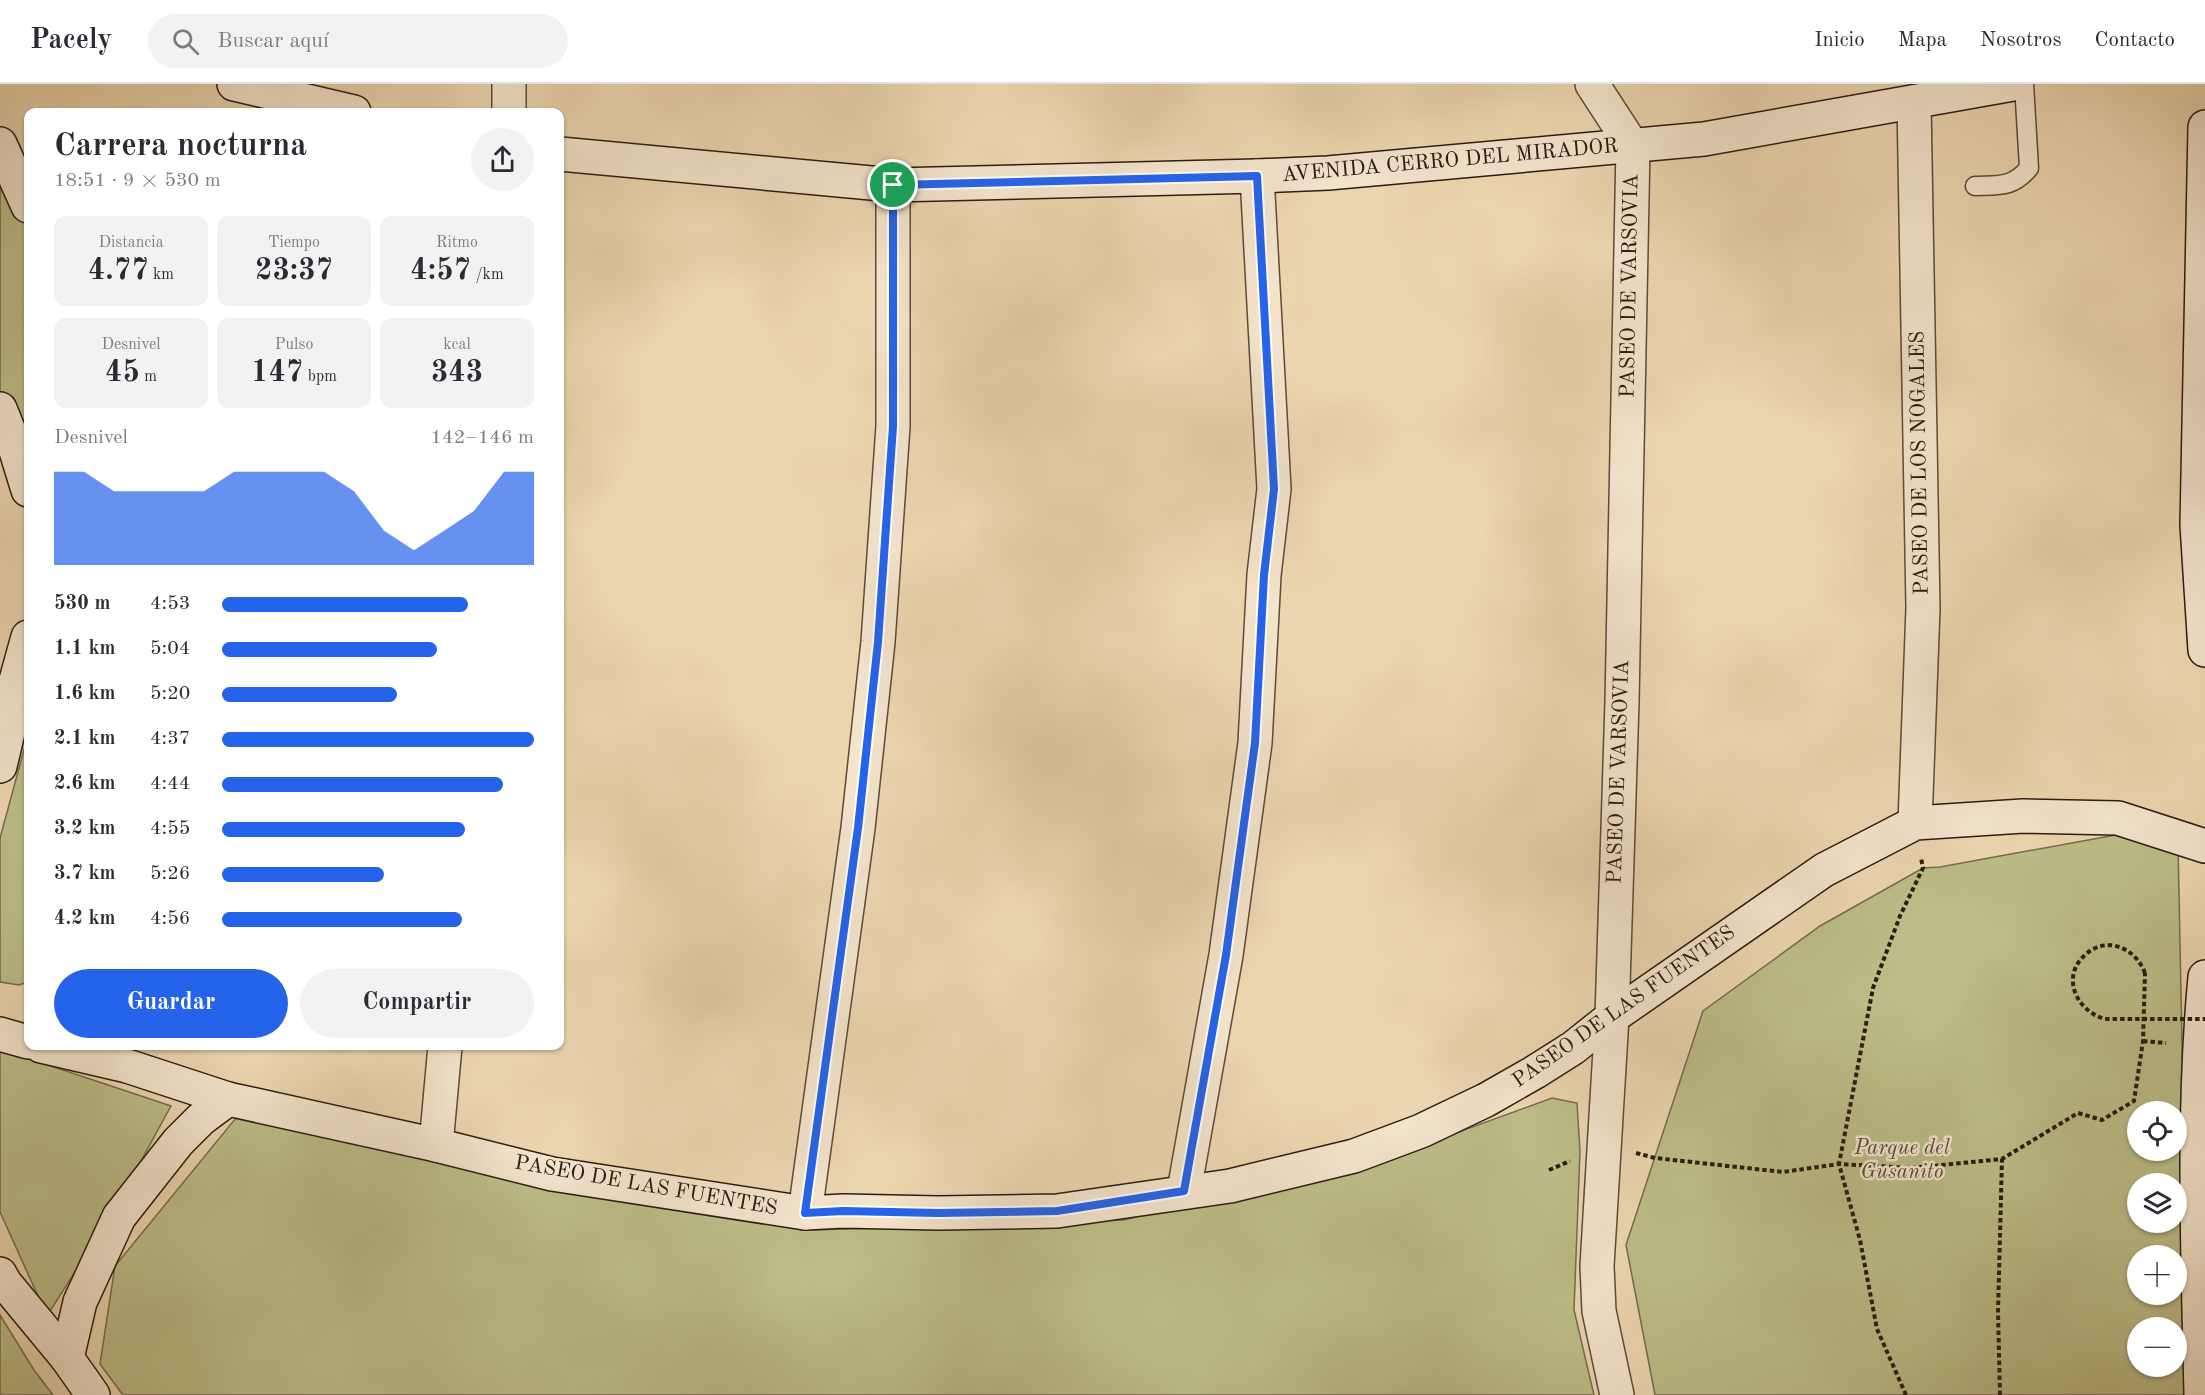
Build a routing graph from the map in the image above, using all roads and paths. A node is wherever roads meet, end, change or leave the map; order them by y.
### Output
1 (234, 84) edge
2 (509, 84) edge
3 (1592, 84) edge
4 (2013, 84) edge
5 (2025, 84) edge
6 (1914, 103) junction
7 (337, 108) edge
8 (509, 108) edge
9 (2205, 127) edge
10 (0, 144) edge
11 (1633, 147) junction
12 (564, 154) edge
13 (1257, 176) junction
14 (893, 185) junction
15 (1975, 186) dead end
16 (24, 197) edge
17 (0, 409) edge
18 (24, 477) edge
19 (24, 648) edge
20 (2205, 650) edge
21 (5, 700) edge
22 (0, 766) edge
23 (1915, 823) junction
24 (2205, 846) edge
25 (2205, 977) edge
26 (1612, 1017) junction
27 (2205, 1019) edge
28 (0, 1035) edge
29 (24, 1041) edge
30 (60, 1050) edge
31 (446, 1050) edge
32 (228, 1098) junction
33 (436, 1145) junction
34 (1604, 1145) junction
35 (2002, 1160) junction
36 (1839, 1164) junction
37 (1549, 1170) dead end
38 (1184, 1191) junction
39 (805, 1213) junction
40 (0, 1274) edge
41 (67, 1358) junction
42 (93, 1395) edge
43 (1617, 1395) edge
44 (1906, 1395) edge
45 (2000, 1395) edge
46 (2201, 1395) edge

1 - 7 street
2 - 8 street
3 - 11 street
4 - 6 street, AVENIDA CERRO DEL MIRADOR
5 - 15 lane
6 - 11 street, AVENIDA CERRO DEL MIRADOR
6 - 23 street, PASEO DE LOS NOGALES
9 - 20 street
10 - 16 street
11 - 13 street, AVENIDA CERRO DEL MIRADOR
11 - 26 street, PASEO DE VARSOVIA
12 - 14 street, AVENIDA CERRO DEL MIRADOR
13 - 14 street, AVENIDA CERRO DEL MIRADOR
13 - 38 street
14 - 39 street
17 - 18 street
19 - 21 street
21 - 22 street
23 - 24 street, PASEO DE LAS FUENTES
23 - 26 street, PASEO DE LAS FUENTES
23 - 36 path
25 - 46 street
26 - 34 street, PASEO DE VARSOVIA
26 - 38 street, PASEO DE LAS FUENTES
27 - 35 path, bridge
28 - 29 street
30 - 32 street, PASEO DE LAS FUENTES
31 - 33 street
32 - 33 street, PASEO DE LAS FUENTES
32 - 41 street
33 - 39 street, PASEO DE LAS FUENTES
34 - 36 path
34 - 37 path
34 - 43 street, PASEO DE VARSOVIA
35 - 36 path
35 - 45 path
36 - 44 path
38 - 39 street, PASEO DE LAS FUENTES
40 - 41 street
41 - 42 street

